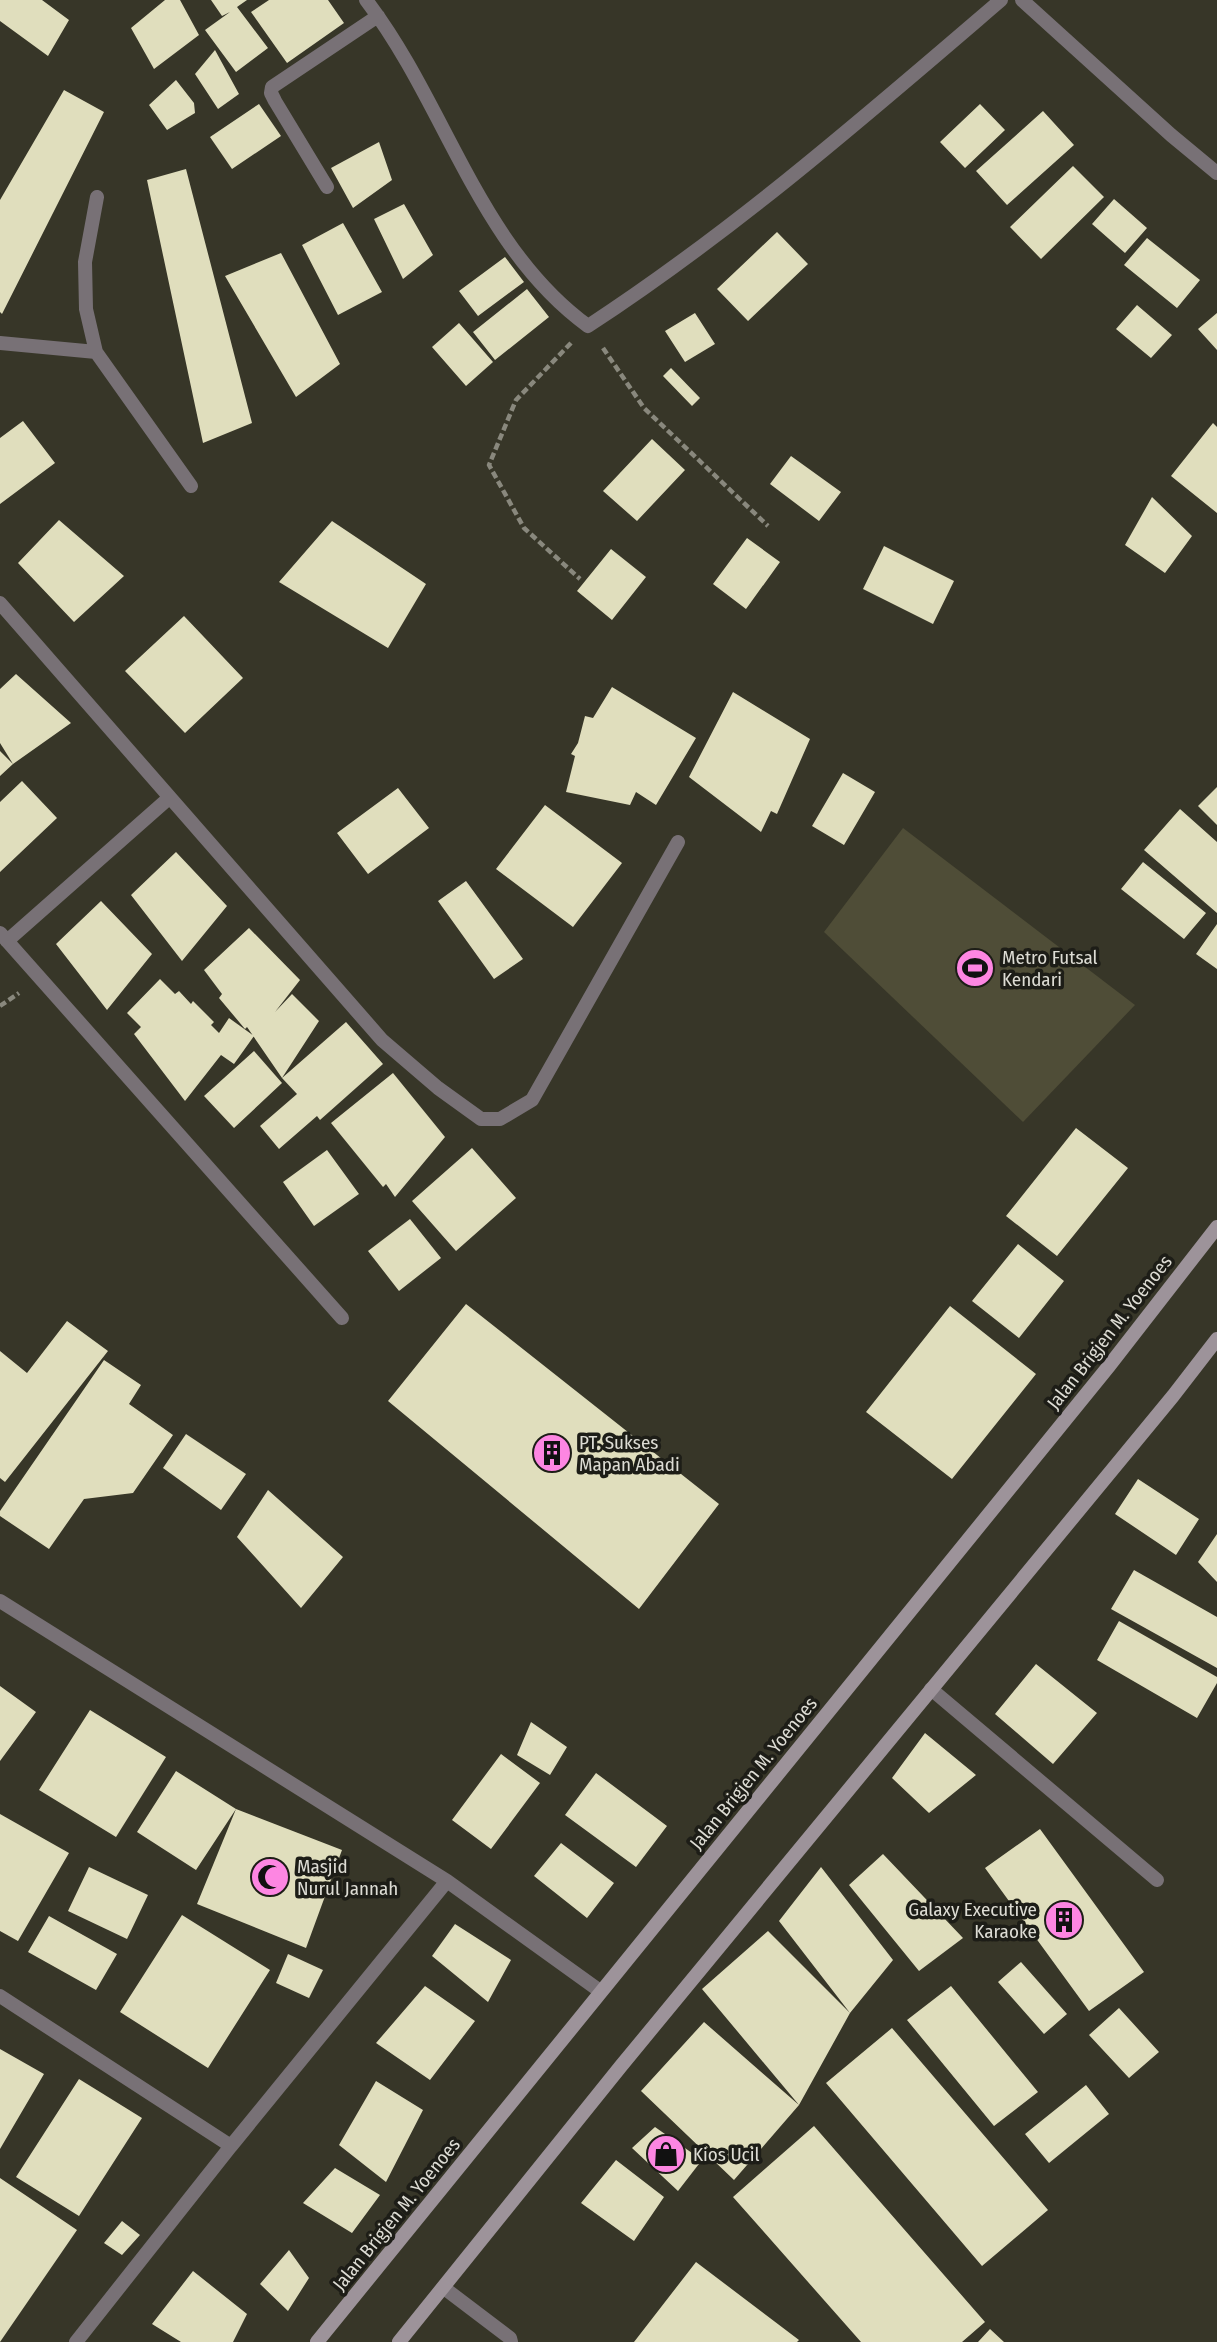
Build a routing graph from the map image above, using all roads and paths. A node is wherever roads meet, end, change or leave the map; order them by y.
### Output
1 (366, 0) edge
2 (1001, 0) edge
3 (1023, 0) edge
4 (378, 16) junction
5 (1217, 173) edge
6 (327, 187) dead end
7 (97, 197) dead end
8 (588, 326) junction
9 (0, 343) edge
10 (96, 352) junction
11 (191, 486) dead end
12 (768, 526) dead end
13 (580, 579) dead end
14 (0, 603) edge
15 (169, 798) junction
16 (678, 842) dead end
17 (3, 937) edge
18 (1217, 1227) edge
19 (342, 1318) dead end
20 (1217, 1339) edge
21 (0, 1601) edge
22 (931, 1689) junction
23 (1157, 1880) dead end
24 (447, 1881) junction
25 (600, 1991) junction
26 (0, 1996) edge
27 (231, 2146) junction
28 (444, 2288) junction
29 (76, 2342) edge
30 (317, 2342) edge
31 (400, 2342) edge
32 (511, 2342) edge

1 - 4 street
2 - 8 street
3 - 5 street
4 - 6 street
4 - 8 street
7 - 10 street
8 - 12 path
8 - 13 path
9 - 10 street
10 - 11 street
14 - 15 street
15 - 16 street
15 - 17 street
17 - 19 street
18 - 25 main road, Jalan Brigjen M. Yoenoes
20 - 22 main road
21 - 24 street
22 - 23 street
22 - 28 main road
24 - 25 street
24 - 27 street
25 - 30 main road, Jalan Brigjen M. Yoenoes
26 - 27 street
27 - 29 street
28 - 31 main road
28 - 32 street

